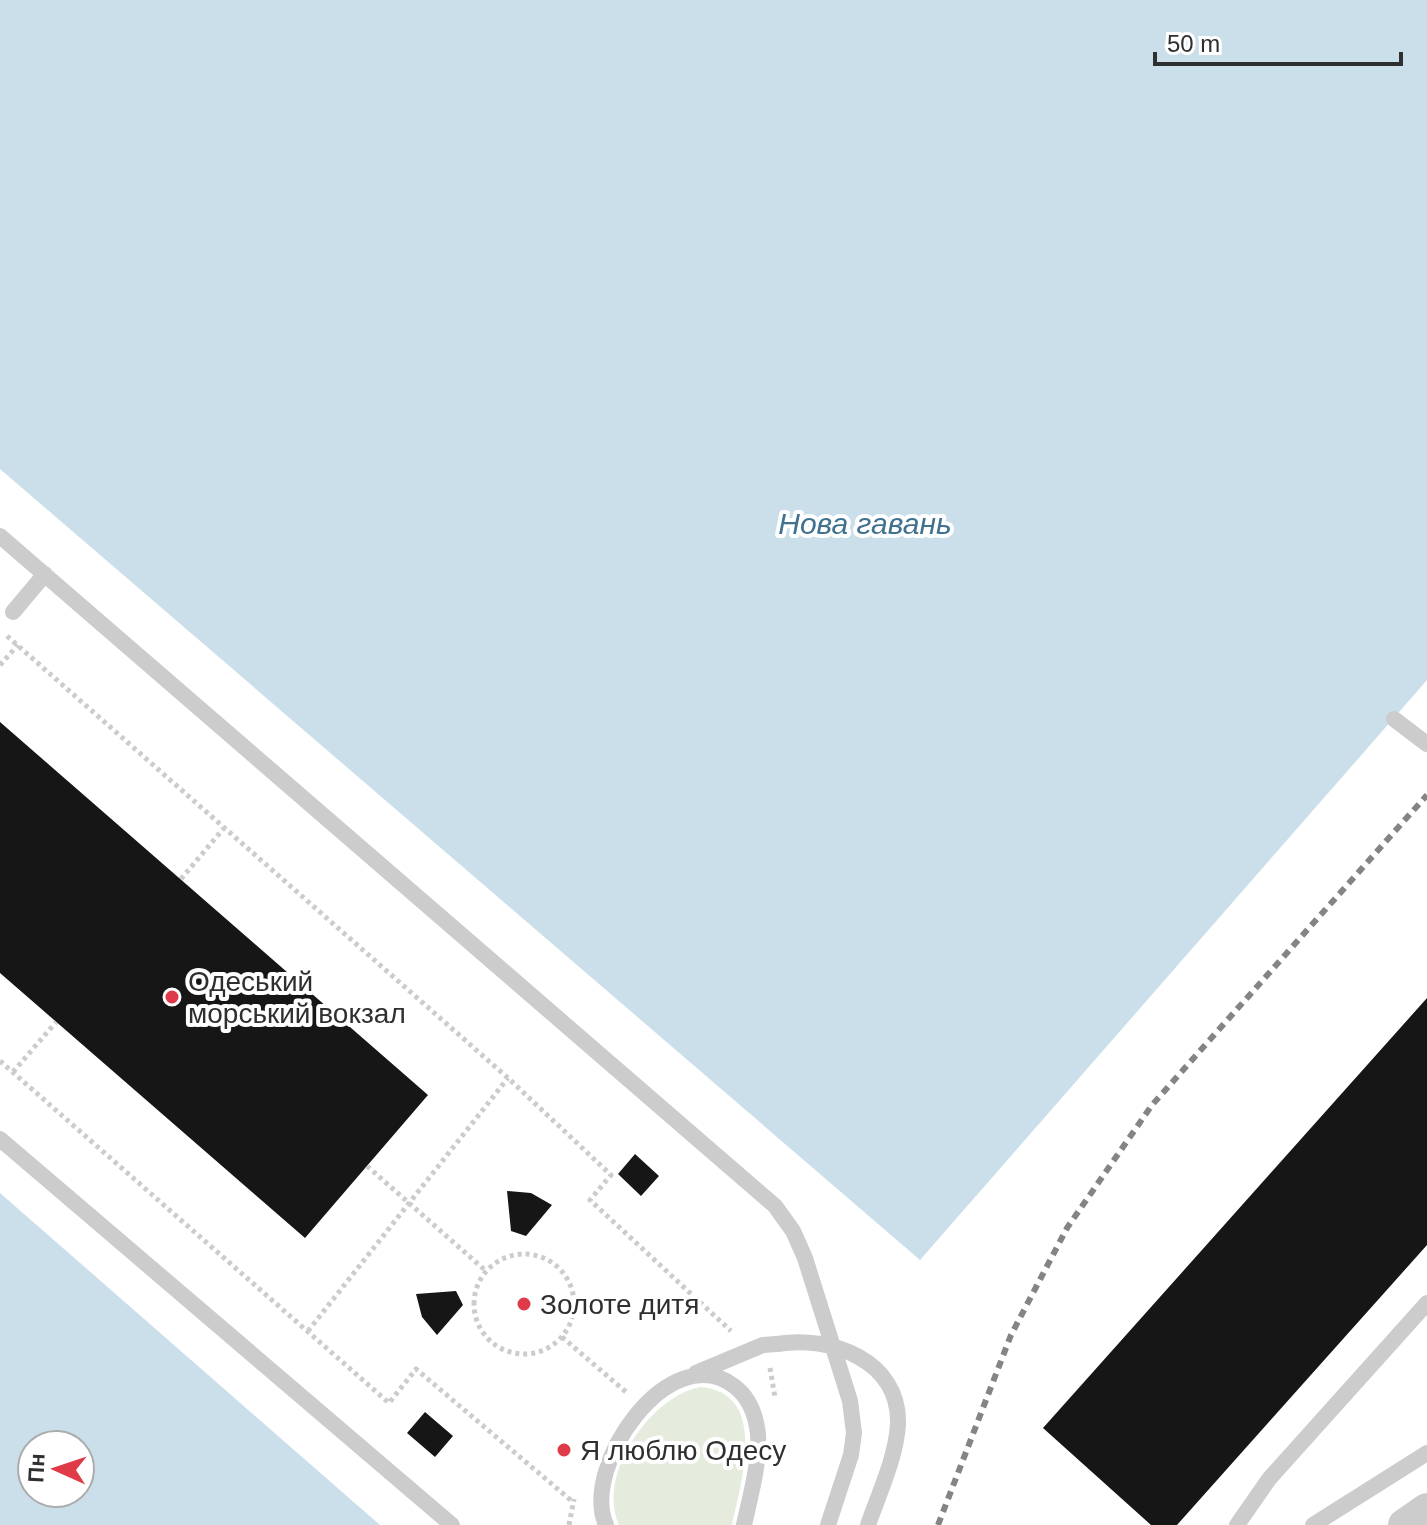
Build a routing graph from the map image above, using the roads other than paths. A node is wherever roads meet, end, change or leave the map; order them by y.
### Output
1 (0, 536) edge
2 (45, 574) junction
3 (13, 612) dead end
4 (1394, 719) dead end
5 (1427, 744) edge
6 (0, 1139) edge
7 (1427, 1303) edge
8 (689, 1376) junction
9 (1427, 1453) edge
10 (452, 1525) edge
11 (603, 1525) edge
12 (744, 1525) edge
13 (828, 1525) edge
14 (868, 1525) edge
15 (1237, 1525) edge
16 (1313, 1525) edge

1 - 2 lane
2 - 3 lane
2 - 13 lane
4 - 5 lane
6 - 10 lane
7 - 15 lane
8 - 11 lane
8 - 12 lane
8 - 14 lane, bridge
9 - 16 lane

